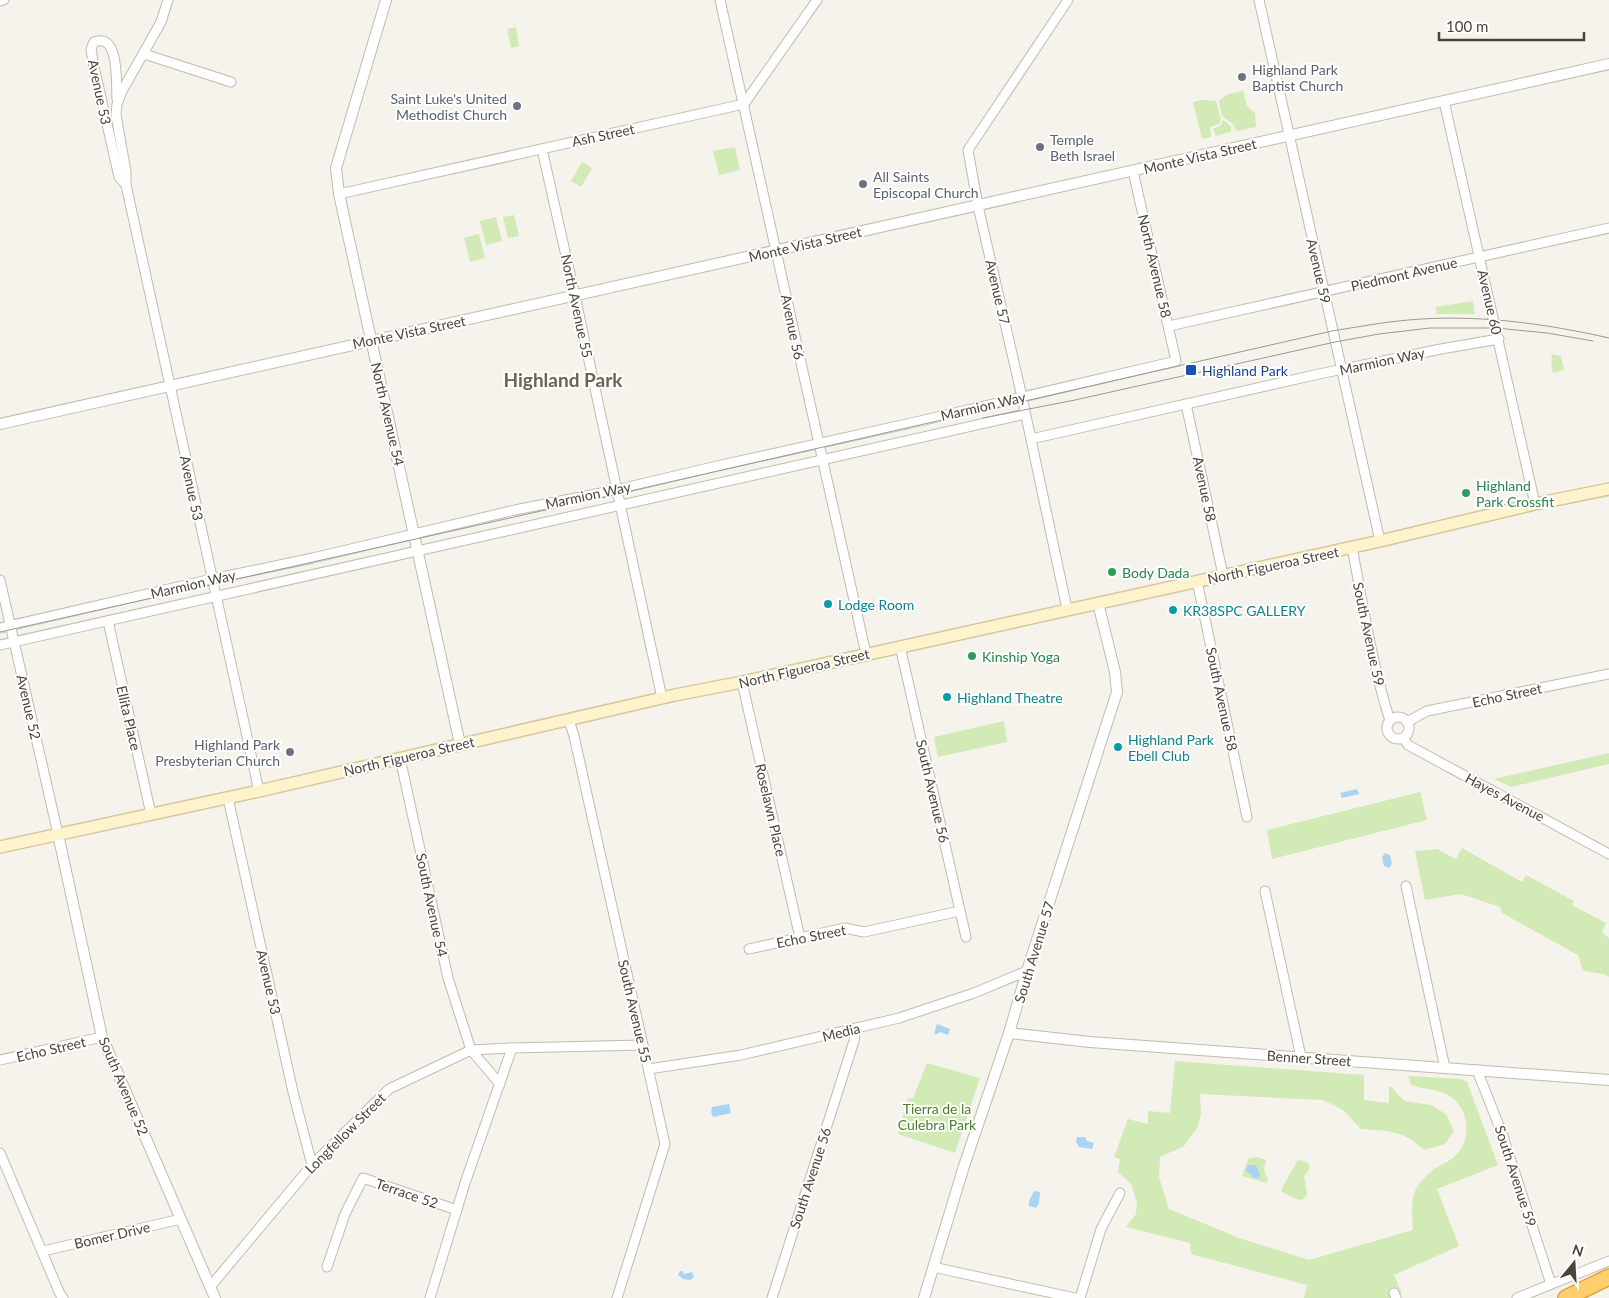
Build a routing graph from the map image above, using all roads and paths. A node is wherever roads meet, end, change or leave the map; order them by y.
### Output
1 (4, 0) edge
2 (168, 0) edge
3 (386, 0) edge
4 (720, 0) edge
5 (817, 0) edge
6 (1068, 0) edge
7 (1259, 0) edge
8 (0, 1) edge
9 (144, 54) junction
10 (1609, 64) edge
11 (231, 82) dead end
12 (1444, 101) junction
13 (117, 104) junction
14 (744, 104) junction
15 (1288, 135) junction
16 (542, 149) junction
17 (1133, 171) junction
18 (126, 185) junction
19 (339, 194) junction
20 (978, 206) junction
21 (1609, 228) edge
22 (776, 251) junction
23 (1480, 257) junction
24 (1324, 292) junction
25 (575, 296) junction
26 (1169, 326) junction
27 (1499, 339) junction
28 (371, 340) junction
29 (1176, 361) joint
30 (1341, 370) junction
31 (169, 386) junction
32 (1022, 397) junction
33 (1186, 404) junction
34 (1025, 414) junction
35 (0, 424) edge
36 (1031, 439) junction
37 (819, 443) junction
38 (822, 459) junction
39 (616, 490) junction
40 (1609, 490) edge
41 (1535, 504) junction
42 (620, 505) junction
43 (414, 534) junction
44 (1380, 541) junction
45 (1352, 547) junction
46 (419, 549) junction
47 (1224, 575) junction
48 (212, 579) junction
49 (0, 580) edge
50 (1197, 581) junction
51 (216, 597) junction
52 (1098, 603) junction
53 (1067, 609) junction
54 (108, 621) junction
55 (10, 626) junction
56 (0, 628) edge
57 (14, 642) junction
58 (0, 645) edge
59 (900, 646) junction
60 (866, 654) junction
61 (1609, 674) edge
62 (742, 682) junction
63 (662, 698) junction
64 (569, 720) junction
65 (1390, 721) junction
66 (1407, 722) junction
67 (1403, 738) junction
68 (460, 744) junction
69 (400, 758) junction
70 (259, 791) junction
71 (228, 798) junction
72 (151, 814) junction
73 (1248, 817) dead end
74 (58, 834) junction
75 (0, 847) edge
76 (1609, 854) edge
77 (1406, 886) dead end
78 (1265, 891) dead end
79 (960, 911) junction
80 (966, 937) dead end
81 (800, 938) junction
82 (749, 949) dead end
83 (1028, 971) junction
84 (856, 1028) junction
85 (1009, 1033) junction
86 (102, 1037) junction
87 (643, 1045) junction
88 (512, 1048) junction
89 (471, 1050) junction
90 (1301, 1057) junction
91 (0, 1060) edge
92 (1445, 1068) junction
93 (649, 1069) junction
94 (1477, 1070) junction
95 (1609, 1080) edge
96 (500, 1084) junction
97 (0, 1152) edge
98 (312, 1165) junction
99 (1120, 1194) dead end
100 (457, 1210) junction
101 (182, 1219) junction
102 (43, 1251) junction
103 (1609, 1261) edge
104 (327, 1267) dead end
105 (933, 1267) junction
106 (1609, 1278) edge
107 (1551, 1284) junction
108 (210, 1286) junction
109 (63, 1298) edge
110 (215, 1298) edge
111 (430, 1298) edge
112 (617, 1298) edge
113 (772, 1298) edge
114 (924, 1298) edge
115 (1075, 1298) edge
116 (1080, 1298) edge
117 (1517, 1298) edge
118 (1566, 1298) edge

1 - 8 street
2 - 9 street, Avenue 53
3 - 19 street, North Avenue 54
4 - 14 street, Avenue 56
5 - 14 street
6 - 20 street, Avenue 57
7 - 15 street, Avenue 59
9 - 11 street
9 - 13 street, Avenue 53
10 - 12 street, Monte Vista Street
12 - 15 street, Monte Vista Street
12 - 23 street, Avenue 60
13 - 18 street, Avenue 53
13 - 18 street, Avenue 53
14 - 16 street, Ash Street
14 - 22 street, Avenue 56
15 - 17 street, Monte Vista Street
15 - 24 street, Avenue 59
16 - 19 street, Ash Street
16 - 25 street, North Avenue 55
17 - 20 street, Monte Vista Street
17 - 26 street, North Avenue 58
18 - 31 street, Avenue 53
19 - 28 street, North Avenue 54
20 - 22 street, Monte Vista Street
20 - 32 street, Avenue 57
21 - 23 street, Piedmont Avenue
22 - 25 street, Monte Vista Street
22 - 37 street, Avenue 56
23 - 24 street, Piedmont Avenue
23 - 27 street, Avenue 60
24 - 26 street, Piedmont Avenue
24 - 30 street, Avenue 59
25 - 28 street, Monte Vista Street
25 - 39 street, North Avenue 55
26 - 29 street, North Avenue 58
27 - 30 street, Marmion Way
27 - 41 street, Avenue 60
28 - 31 street, Monte Vista Street
28 - 43 street, North Avenue 54
29 - 32 street, Marmion Way
30 - 33 street, Marmion Way
30 - 44 street, Avenue 59
31 - 35 street, Monte Vista Street
31 - 48 street, Avenue 53
32 - 34 street, Avenue 57
32 - 37 street, Marmion Way
33 - 36 street, Marmion Way
33 - 47 street, Avenue 58
34 - 36 street, Avenue 57
34 - 38 street, Marmion Way
36 - 53 street, Avenue 57
37 - 38 street, Avenue 56
37 - 39 street, Marmion Way
38 - 42 street, Marmion Way
38 - 60 street, Avenue 56
39 - 42 street, North Avenue 55
39 - 43 street, Marmion Way
40 - 41 main road, North Figueroa Street
41 - 44 main road, North Figueroa Street
42 - 46 street, Marmion Way
42 - 63 street, North Avenue 55
43 - 46 street, North Avenue 54
43 - 48 street, Marmion Way
44 - 45 main road, North Figueroa Street
45 - 47 main road, North Figueroa Street
45 - 65 street, South Avenue 59
46 - 51 street, Marmion Way
46 - 68 street, North Avenue 54
47 - 50 main road, North Figueroa Street
48 - 51 street, Avenue 53
48 - 55 street, Marmion Way
49 - 55 street, Avenue 52
50 - 52 main road, North Figueroa Street
50 - 73 street, South Avenue 58
51 - 54 street, Marmion Way
51 - 70 street, Avenue 53
52 - 53 main road, North Figueroa Street
52 - 83 street, South Avenue 57
53 - 59 main road, North Figueroa Street
54 - 57 street, Marmion Way
54 - 72 street, Ellita Place
55 - 56 street, Marmion Way
55 - 57 street, Avenue 52
57 - 58 street, Marmion Way
57 - 74 street, Avenue 52
59 - 60 main road, North Figueroa Street
59 - 79 street, South Avenue 56
60 - 62 main road, North Figueroa Street
61 - 66 street, Echo Street
62 - 63 main road, North Figueroa Street
62 - 81 street, Roselawn Place
63 - 64 main road, North Figueroa Street
64 - 68 main road, North Figueroa Street
64 - 87 street, South Avenue 55
65 - 66 street
65 - 67 street
66 - 67 street
67 - 76 street, Hayes Avenue
68 - 69 main road, North Figueroa Street
69 - 70 main road, North Figueroa Street
69 - 89 street, South Avenue 54
70 - 71 main road, North Figueroa Street
71 - 72 main road, North Figueroa Street
71 - 98 street, Avenue 53
72 - 74 main road, North Figueroa Street
74 - 75 main road, North Figueroa Street
74 - 86 street, South Avenue 52
77 - 92 street
78 - 90 street
79 - 80 street, South Avenue 56
79 - 81 street, Echo Street
81 - 82 street, Echo Street
83 - 84 street, Media
83 - 85 street, South Avenue 57
84 - 93 street, Media
84 - 113 street, South Avenue 56
85 - 90 street, Benner Street
85 - 105 street, South Avenue 57
86 - 91 street, Echo Street
86 - 101 street, South Avenue 52
87 - 88 street, Longfellow Street
87 - 93 street, South Avenue 55
88 - 89 street, Longfellow Street
88 - 96 street
89 - 96 street
89 - 98 street, Longfellow Street
90 - 92 street, Benner Street
92 - 94 street, Benner Street
93 - 112 street, South Avenue 55
94 - 95 street, Benner Street
94 - 107 street, South Avenue 59
96 - 100 street
97 - 102 street
98 - 108 street, Longfellow Street
99 - 116 street
100 - 104 street, Terrace 52
100 - 111 street
101 - 102 street, Bomer Drive
101 - 108 street, South Avenue 52
102 - 109 street
103 - 107 street
105 - 114 street, South Avenue 57
105 - 115 street
106 - 118 highway
107 - 117 street
108 - 110 street, South Avenue 52

